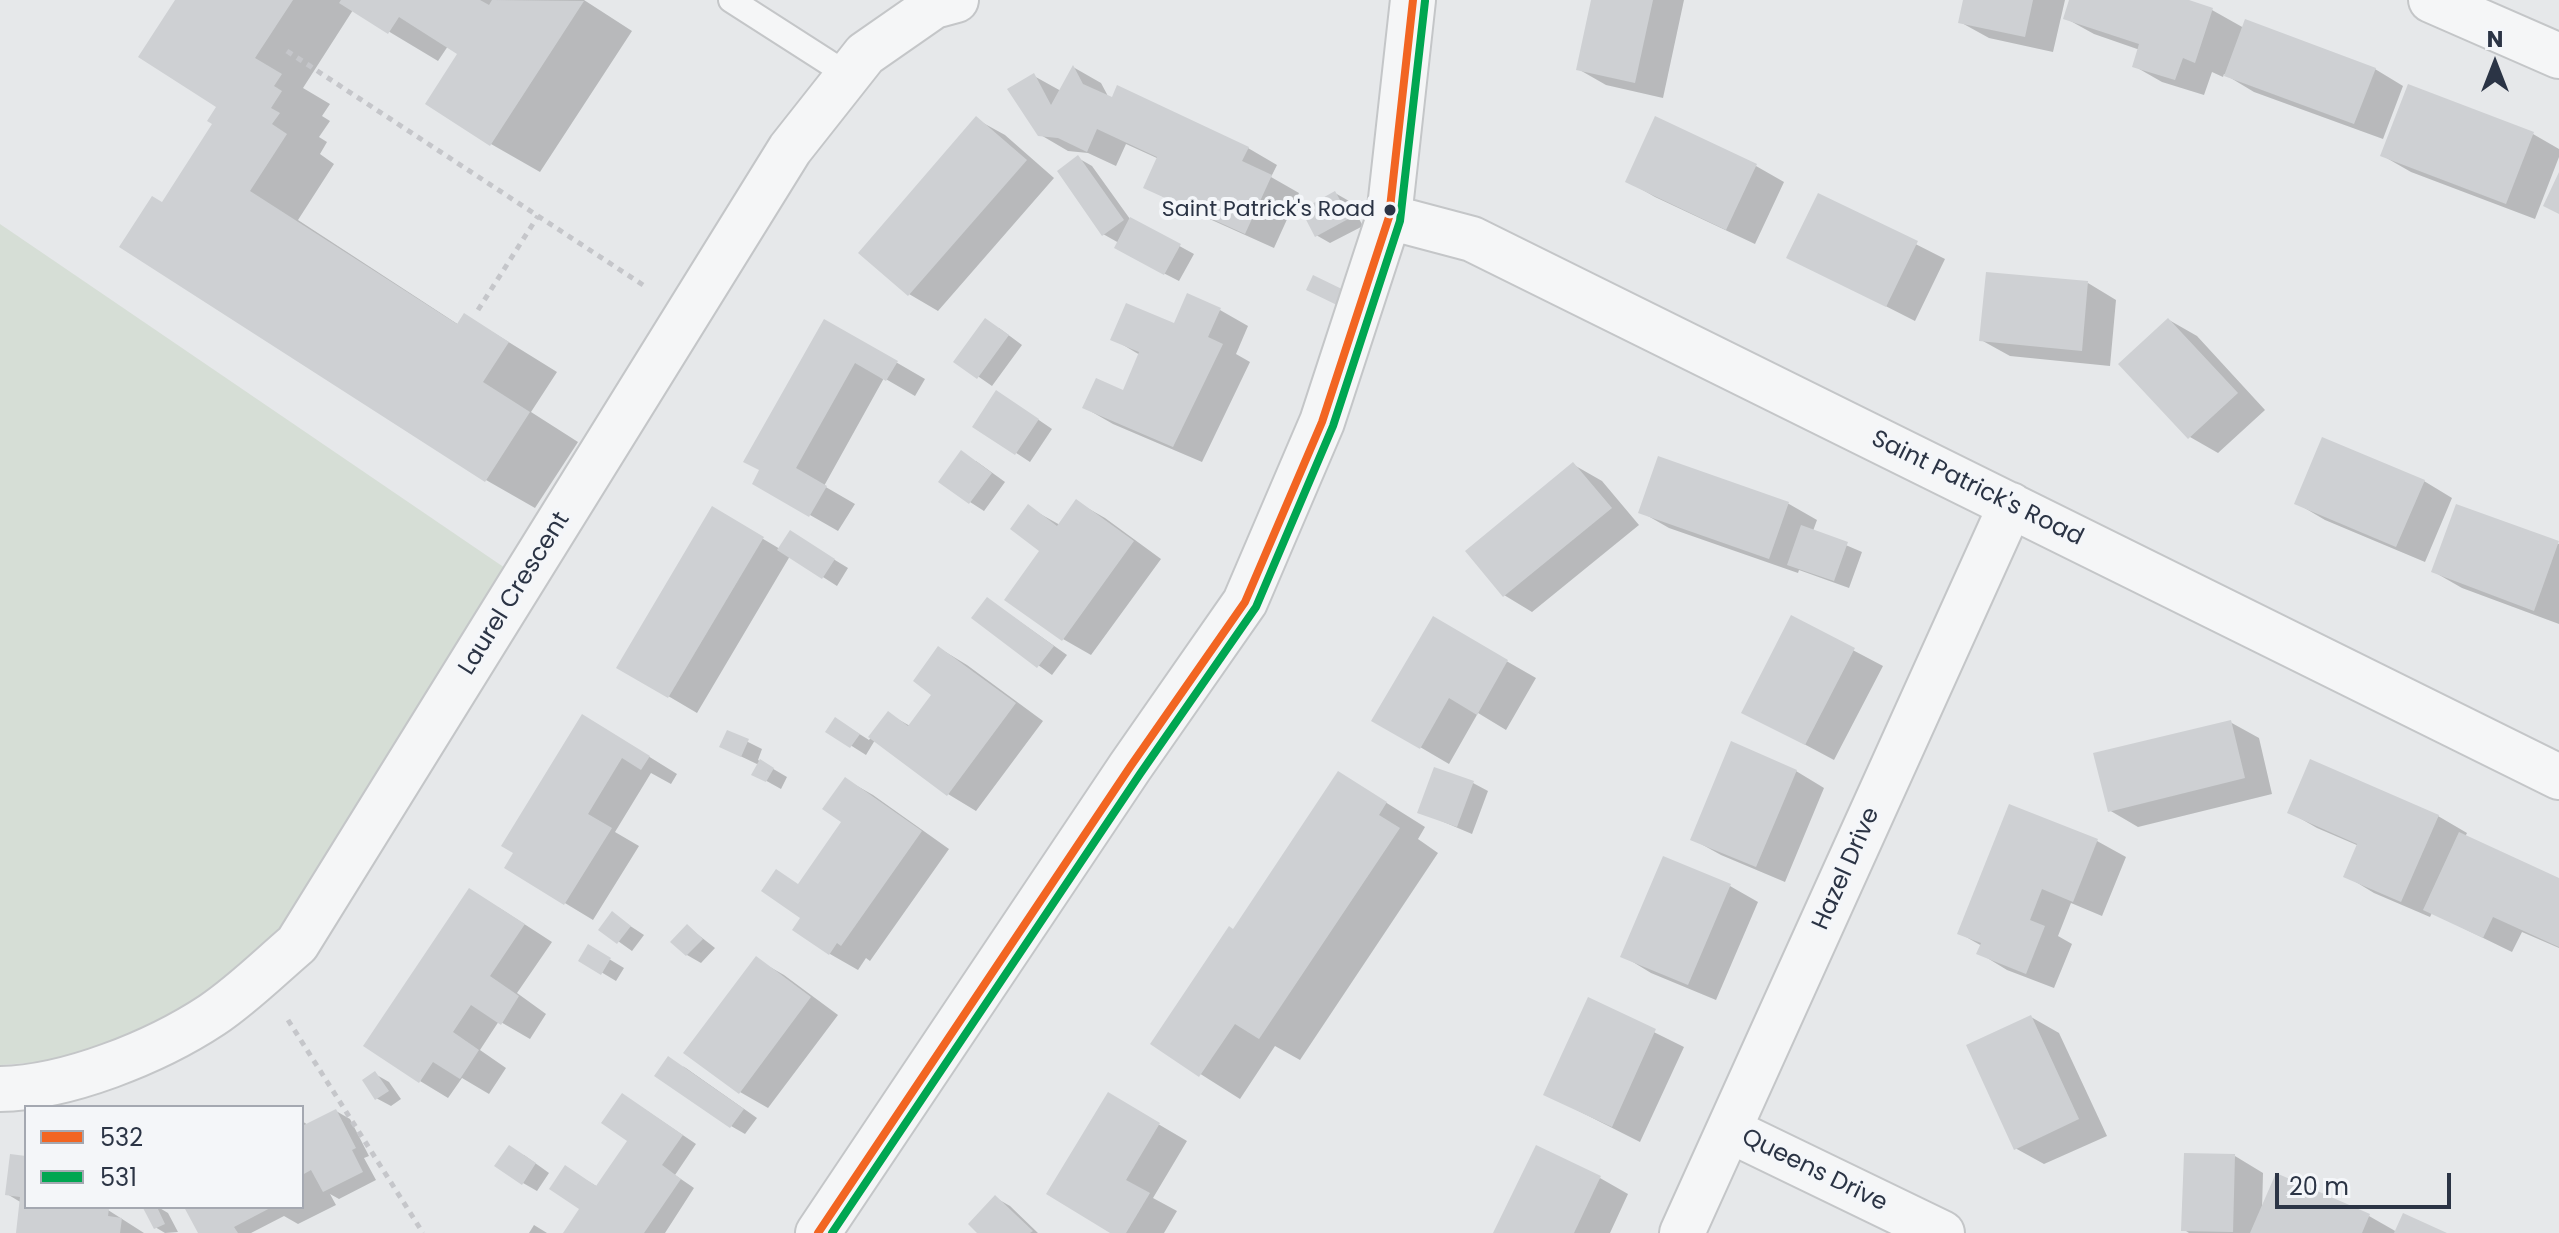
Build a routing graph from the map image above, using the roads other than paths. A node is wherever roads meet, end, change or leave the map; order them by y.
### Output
1 (731, 0) edge
2 (956, 0) edge
3 (1413, 0) edge
4 (2431, 0) edge
5 (2559, 56) edge
6 (848, 75) junction
7 (1389, 217) junction
8 (2011, 505) junction
9 (2559, 777) edge
10 (0, 1089) edge
11 (1729, 1130) junction
12 (818, 1233) edge
13 (1682, 1233) edge
14 (1942, 1233) edge

1 - 6 lane
2 - 6 street, Laurel Crescent
3 - 7 street
4 - 5 street
6 - 10 street, Laurel Crescent
7 - 8 street, Saint Patrick's Road
7 - 12 street
8 - 9 street, Saint Patrick's Road
8 - 11 street, Hazel Drive
11 - 13 street, Hazel Drive
11 - 14 street, Queens Drive

